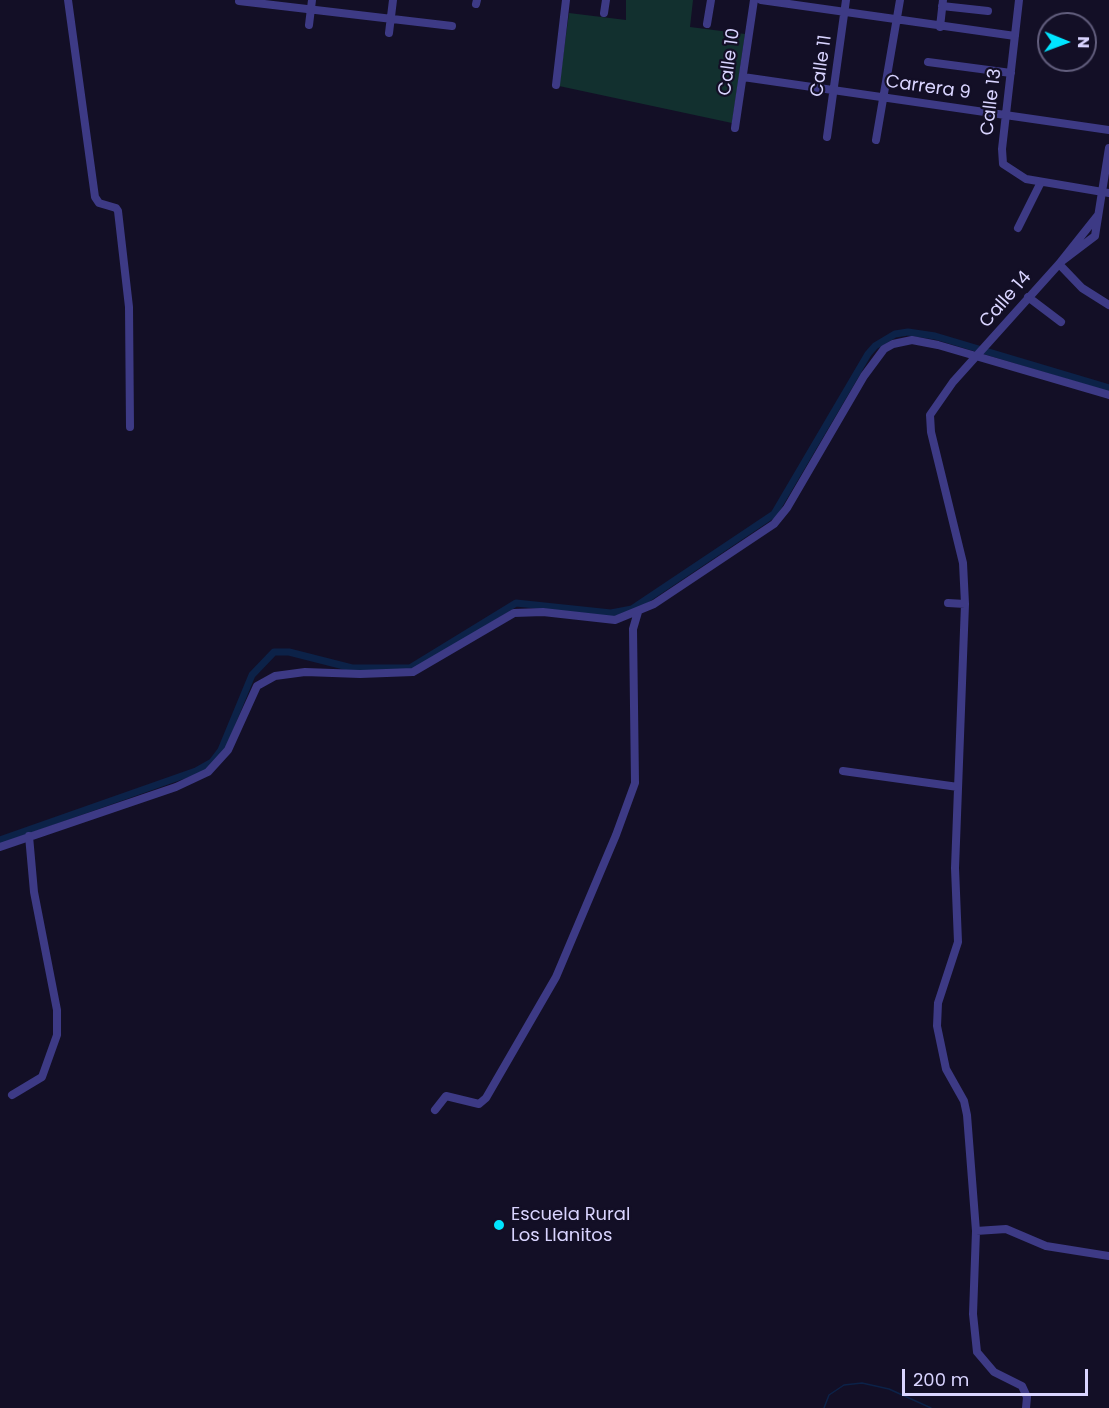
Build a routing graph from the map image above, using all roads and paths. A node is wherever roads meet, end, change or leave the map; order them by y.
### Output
1 (68, 0) edge
2 (312, 0) edge
3 (393, 0) edge
4 (566, 0) edge
5 (606, 0) edge
6 (711, 0) edge
7 (754, 0) edge
8 (761, 0) edge
9 (846, 0) edge
10 (900, 0) edge
11 (1019, 0) edge
12 (240, 1) edge
13 (943, 3) edge
14 (310, 10) junction
15 (988, 11) dead end
16 (604, 13) dead end
17 (845, 13) junction
18 (391, 20) junction
19 (897, 22) junction
20 (707, 24) dead end
21 (309, 25) dead end
22 (452, 26) dead end
23 (940, 27) junction
24 (389, 33) dead end
25 (1015, 36) junction
26 (928, 62) dead end
27 (1011, 74) junction
28 (743, 77) junction
29 (556, 85) dead end
30 (834, 89) junction
31 (883, 96) junction
32 (1007, 114) junction
33 (735, 128) dead end
34 (1109, 130) edge
35 (827, 137) dead end
36 (876, 140) dead end
37 (1109, 148) edge
38 (1041, 182) junction
39 (1106, 192) edge
40 (1018, 228) dead end
41 (1059, 264) junction
42 (1028, 297) junction
43 (1109, 305) edge
44 (1061, 322) dead end
45 (977, 356) junction
46 (1109, 396) edge
47 (130, 427) dead end
48 (948, 603) dead end
49 (965, 604) junction
50 (638, 612) junction
51 (843, 771) dead end
52 (958, 787) junction
53 (29, 836) junction
54 (0, 847) edge
55 (12, 1095) dead end
56 (435, 1110) dead end
57 (976, 1230) junction
58 (1109, 1256) edge
59 (1026, 1408) edge

1 - 47 street
2 - 14 street
3 - 18 street
4 - 29 street
5 - 16 street
6 - 20 street
7 - 28 street, Calle 10
8 - 17 street
9 - 17 street, Calle 11
10 - 19 street
11 - 25 street, Calle 13
12 - 14 street
13 - 15 street
13 - 23 street
14 - 18 street
14 - 21 street
17 - 19 street
17 - 30 street, Calle 11
18 - 22 street
18 - 24 street
19 - 23 street
19 - 31 street
23 - 25 street
25 - 27 street, Calle 13
26 - 27 street
27 - 32 street, Calle 13
28 - 30 street, Carrera 9
28 - 33 street, Calle 10
30 - 31 street, Carrera 9
30 - 35 street, Calle 11
31 - 32 street, Carrera 9
31 - 36 street
32 - 34 street, Carrera 9
32 - 38 street, Calle 13
37 - 39 street, Calle 14
38 - 39 street
38 - 40 street
39 - 41 street, Calle 14
41 - 42 street, Calle 14
41 - 43 street
42 - 44 street
42 - 45 street, Calle 14
45 - 46 street
45 - 49 street, Calle 14
45 - 50 street
48 - 49 street
49 - 52 street
50 - 53 street
50 - 56 street
51 - 52 street
52 - 57 street
53 - 54 street
53 - 55 street
57 - 58 street
57 - 59 street

